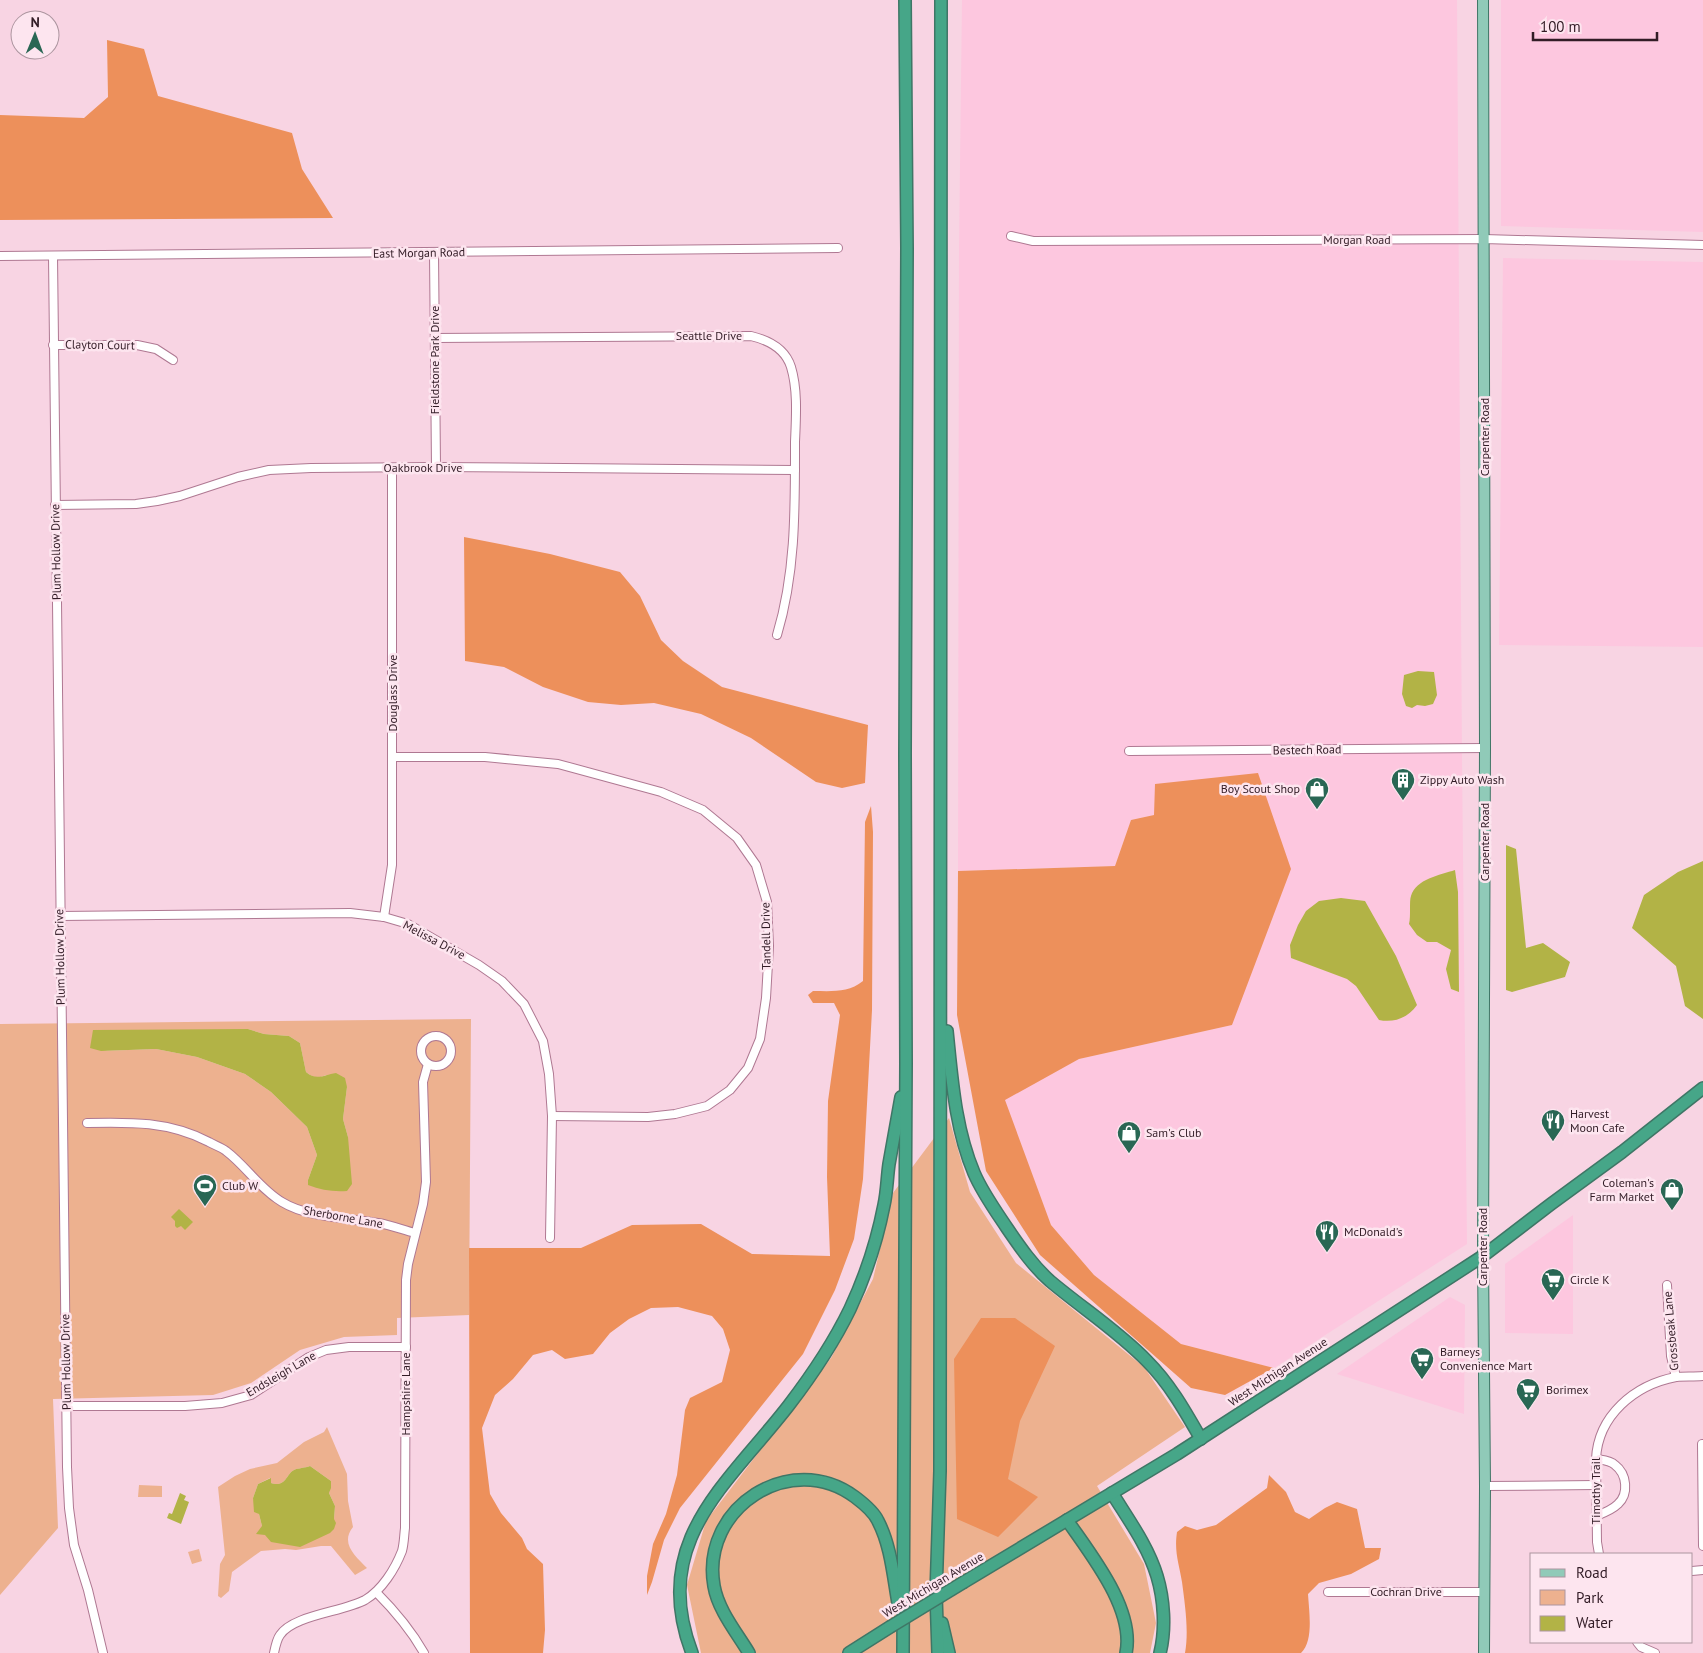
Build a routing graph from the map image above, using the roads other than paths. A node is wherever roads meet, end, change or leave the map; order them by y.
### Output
1 (901, 0) edge
2 (906, 0) edge
3 (941, 0) edge
4 (1483, 0) edge
5 (905, 29) junction
6 (1011, 236) dead end
7 (1484, 239) junction
8 (1703, 245) edge
9 (838, 248) dead end
10 (434, 253) junction
11 (0, 256) edge
12 (53, 256) junction
13 (435, 338) junction
14 (54, 345) junction
15 (174, 360) dead end
16 (436, 467) junction
17 (392, 468) junction
18 (795, 470) junction
19 (55, 505) junction
20 (777, 635) dead end
21 (1485, 748) junction
22 (1129, 751) dead end
23 (393, 757) junction
24 (60, 916) junction
25 (384, 917) junction
26 (941, 962) junction
27 (906, 1063) junction
28 (428, 1064) junction
29 (1703, 1088) edge
30 (552, 1116) junction
31 (86, 1123) dead end
32 (415, 1233) junction
33 (550, 1238) dead end
34 (1483, 1256) junction
35 (1667, 1284) dead end
36 (406, 1347) junction
37 (1703, 1376) edge
38 (1676, 1377) junction
39 (67, 1406) junction
40 (1201, 1439) junction
41 (1702, 1444) dead end
42 (1596, 1459) junction
43 (1596, 1485) junction
44 (1485, 1486) junction
45 (1112, 1493) junction
46 (1596, 1516) junction
47 (1067, 1520) junction
48 (1703, 1546) edge
49 (1600, 1553) edge
50 (376, 1592) junction
51 (1328, 1592) dead end
52 (1484, 1592) junction
53 (936, 1594) junction
54 (903, 1634) junction
55 (1638, 1643) edge
56 (103, 1653) edge
57 (274, 1653) edge
58 (424, 1653) edge
59 (692, 1653) edge
60 (749, 1653) edge
61 (849, 1653) edge
62 (903, 1653) edge
63 (938, 1653) edge
64 (949, 1653) edge
65 (1126, 1653) edge
66 (1160, 1653) edge
67 (1484, 1653) edge
68 (1655, 1653) edge

1 - 5 highway
2 - 5 highway
3 - 26 highway
4 - 7 main road, Carpenter Road
5 - 27 highway
6 - 7 street, Morgan Road
7 - 8 street, Morgan Road
7 - 21 main road, Carpenter Road
9 - 10 street, East Morgan Road
10 - 12 street, East Morgan Road
10 - 13 street, Fieldstone Park Drive
11 - 12 street, East Morgan Road
12 - 14 street, Plum Hollow Drive
13 - 16 street, Fieldstone Park Drive
13 - 18 street, Seattle Drive
14 - 15 street, Clayton Court
14 - 19 street, Plum Hollow Drive
16 - 17 street, Oakbrook Drive
16 - 18 street, Oakbrook Drive
17 - 19 street, Oakbrook Drive
17 - 23 street, Douglass Drive
18 - 20 street, Seattle Drive
19 - 24 street, Plum Hollow Drive
21 - 22 street, Bestech Road
21 - 34 main road, Carpenter Road
23 - 25 street, Douglass Drive
23 - 30 street, Tandell Drive
24 - 25 street, Melissa Drive
24 - 39 street, Plum Hollow Drive
25 - 30 street, Melissa Drive
26 - 40 highway
26 - 53 highway
27 - 54 highway
27 - 59 highway
28 - 28 street, Hampshire Lane
28 - 32 street, Hampshire Lane
29 - 34 highway, West Michigan Avenue
30 - 33 street, Melissa Drive
31 - 32 street, Sherborne Lane
32 - 36 street, Hampshire Lane
34 - 40 highway, West Michigan Avenue
34 - 44 main road, Carpenter Road
35 - 38 street, Grossbeak Lane
36 - 39 street, Endsleigh Lane
36 - 50 street, Hampshire Lane
37 - 38 street, Timothy Trail
38 - 42 street, Timothy Trail
39 - 56 street, Plum Hollow Drive
40 - 45 highway, West Michigan Avenue
41 - 48 street
42 - 43 street, Timothy Trail
42 - 46 street
43 - 44 street
43 - 46 street, Timothy Trail
44 - 52 main road, Carpenter Road
45 - 47 highway, West Michigan Avenue
45 - 66 highway
46 - 49 street, Timothy Trail
47 - 61 highway, West Michigan Avenue, bridge
47 - 65 highway
50 - 57 street, Hampshire Lane
50 - 58 street
51 - 52 street, Cochran Drive
52 - 67 main road, Carpenter Road
53 - 63 highway
53 - 64 highway
54 - 60 highway
54 - 62 highway
55 - 68 street

